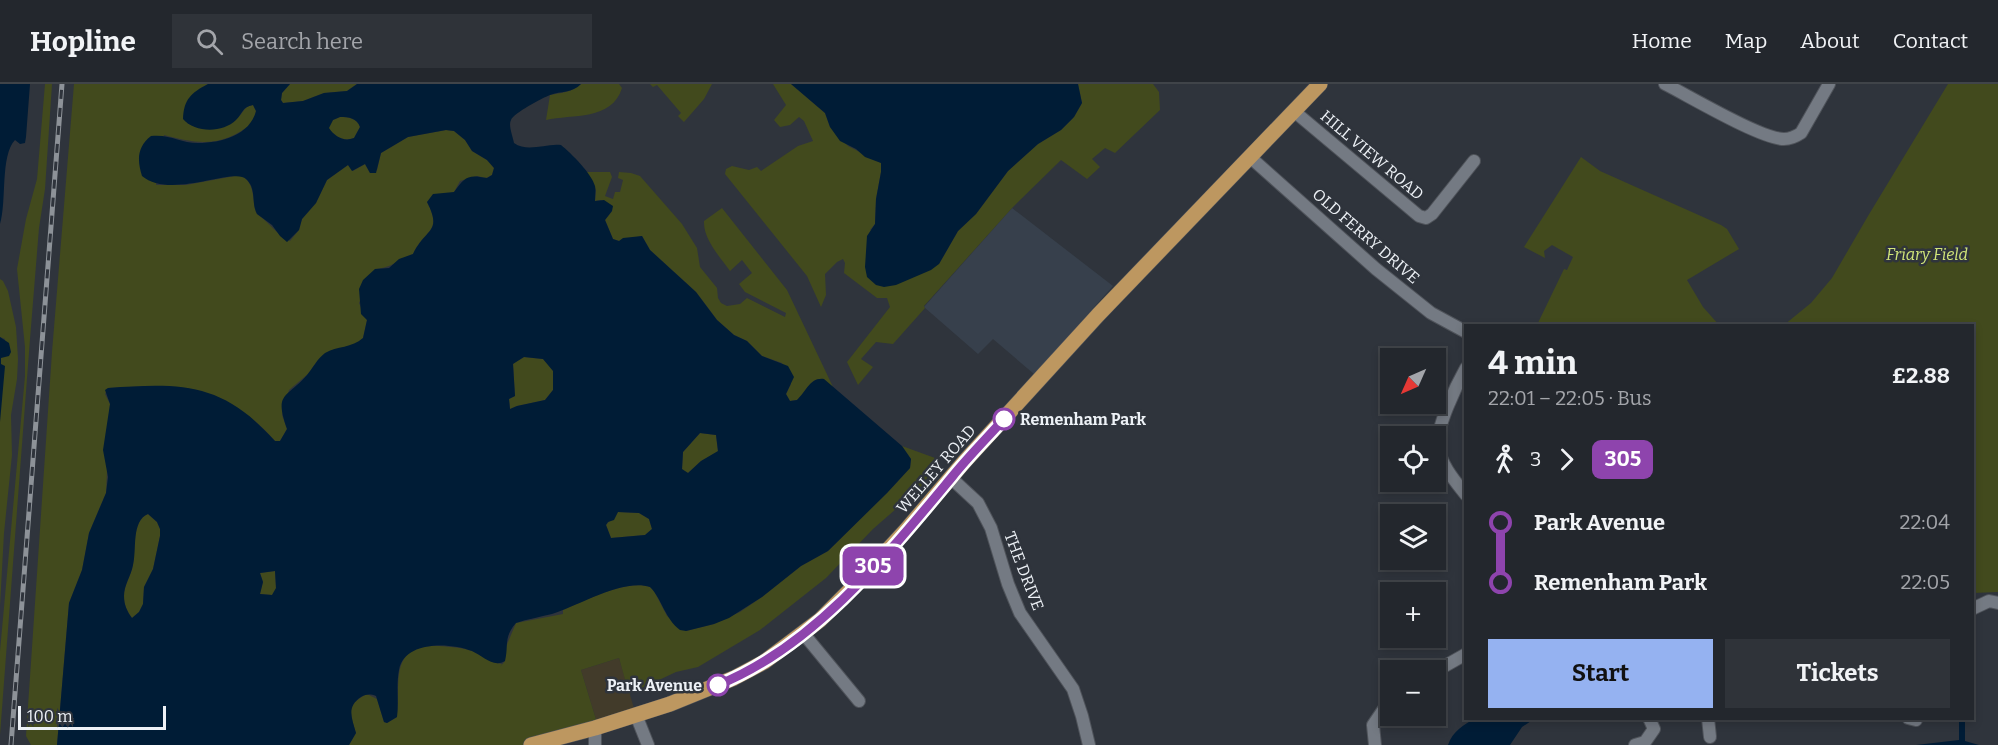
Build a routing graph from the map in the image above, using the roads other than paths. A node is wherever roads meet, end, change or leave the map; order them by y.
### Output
1 (1320, 84) edge
2 (1665, 84) edge
3 (1829, 84) edge
4 (1295, 112) junction
5 (1250, 157) junction
6 (1474, 161) dead end
7 (1464, 331) edge
8 (1464, 372) edge
9 (951, 478) junction
10 (1464, 492) edge
11 (1998, 603) edge
12 (1974, 608) edge
13 (802, 633) junction
14 (1464, 655) edge
15 (1446, 665) edge
16 (859, 701) dead end
17 (636, 715) junction
18 (1380, 715) edge
19 (1649, 720) edge
20 (1708, 720) edge
21 (595, 728) junction
22 (1710, 737) dead end
23 (531, 745) edge
24 (595, 745) edge
25 (648, 745) edge
26 (1089, 745) edge
27 (1375, 745) edge
28 (1635, 745) edge

1 - 4 main road, WELLEY ROAD
2 - 3 street
4 - 5 main road, WELLEY ROAD
4 - 6 street, HILL VIEW ROAD
5 - 7 street, OLD FERRY DRIVE
5 - 9 main road, WELLEY ROAD
8 - 10 street
9 - 13 main road, WELLEY ROAD
9 - 26 street, THE DRIVE
11 - 12 street
13 - 16 street
13 - 17 main road, WELLEY ROAD
14 - 15 street
17 - 21 main road, WELLEY ROAD
17 - 25 street
18 - 27 street
19 - 28 street
20 - 22 street
21 - 23 main road, WELLEY ROAD
21 - 24 street

